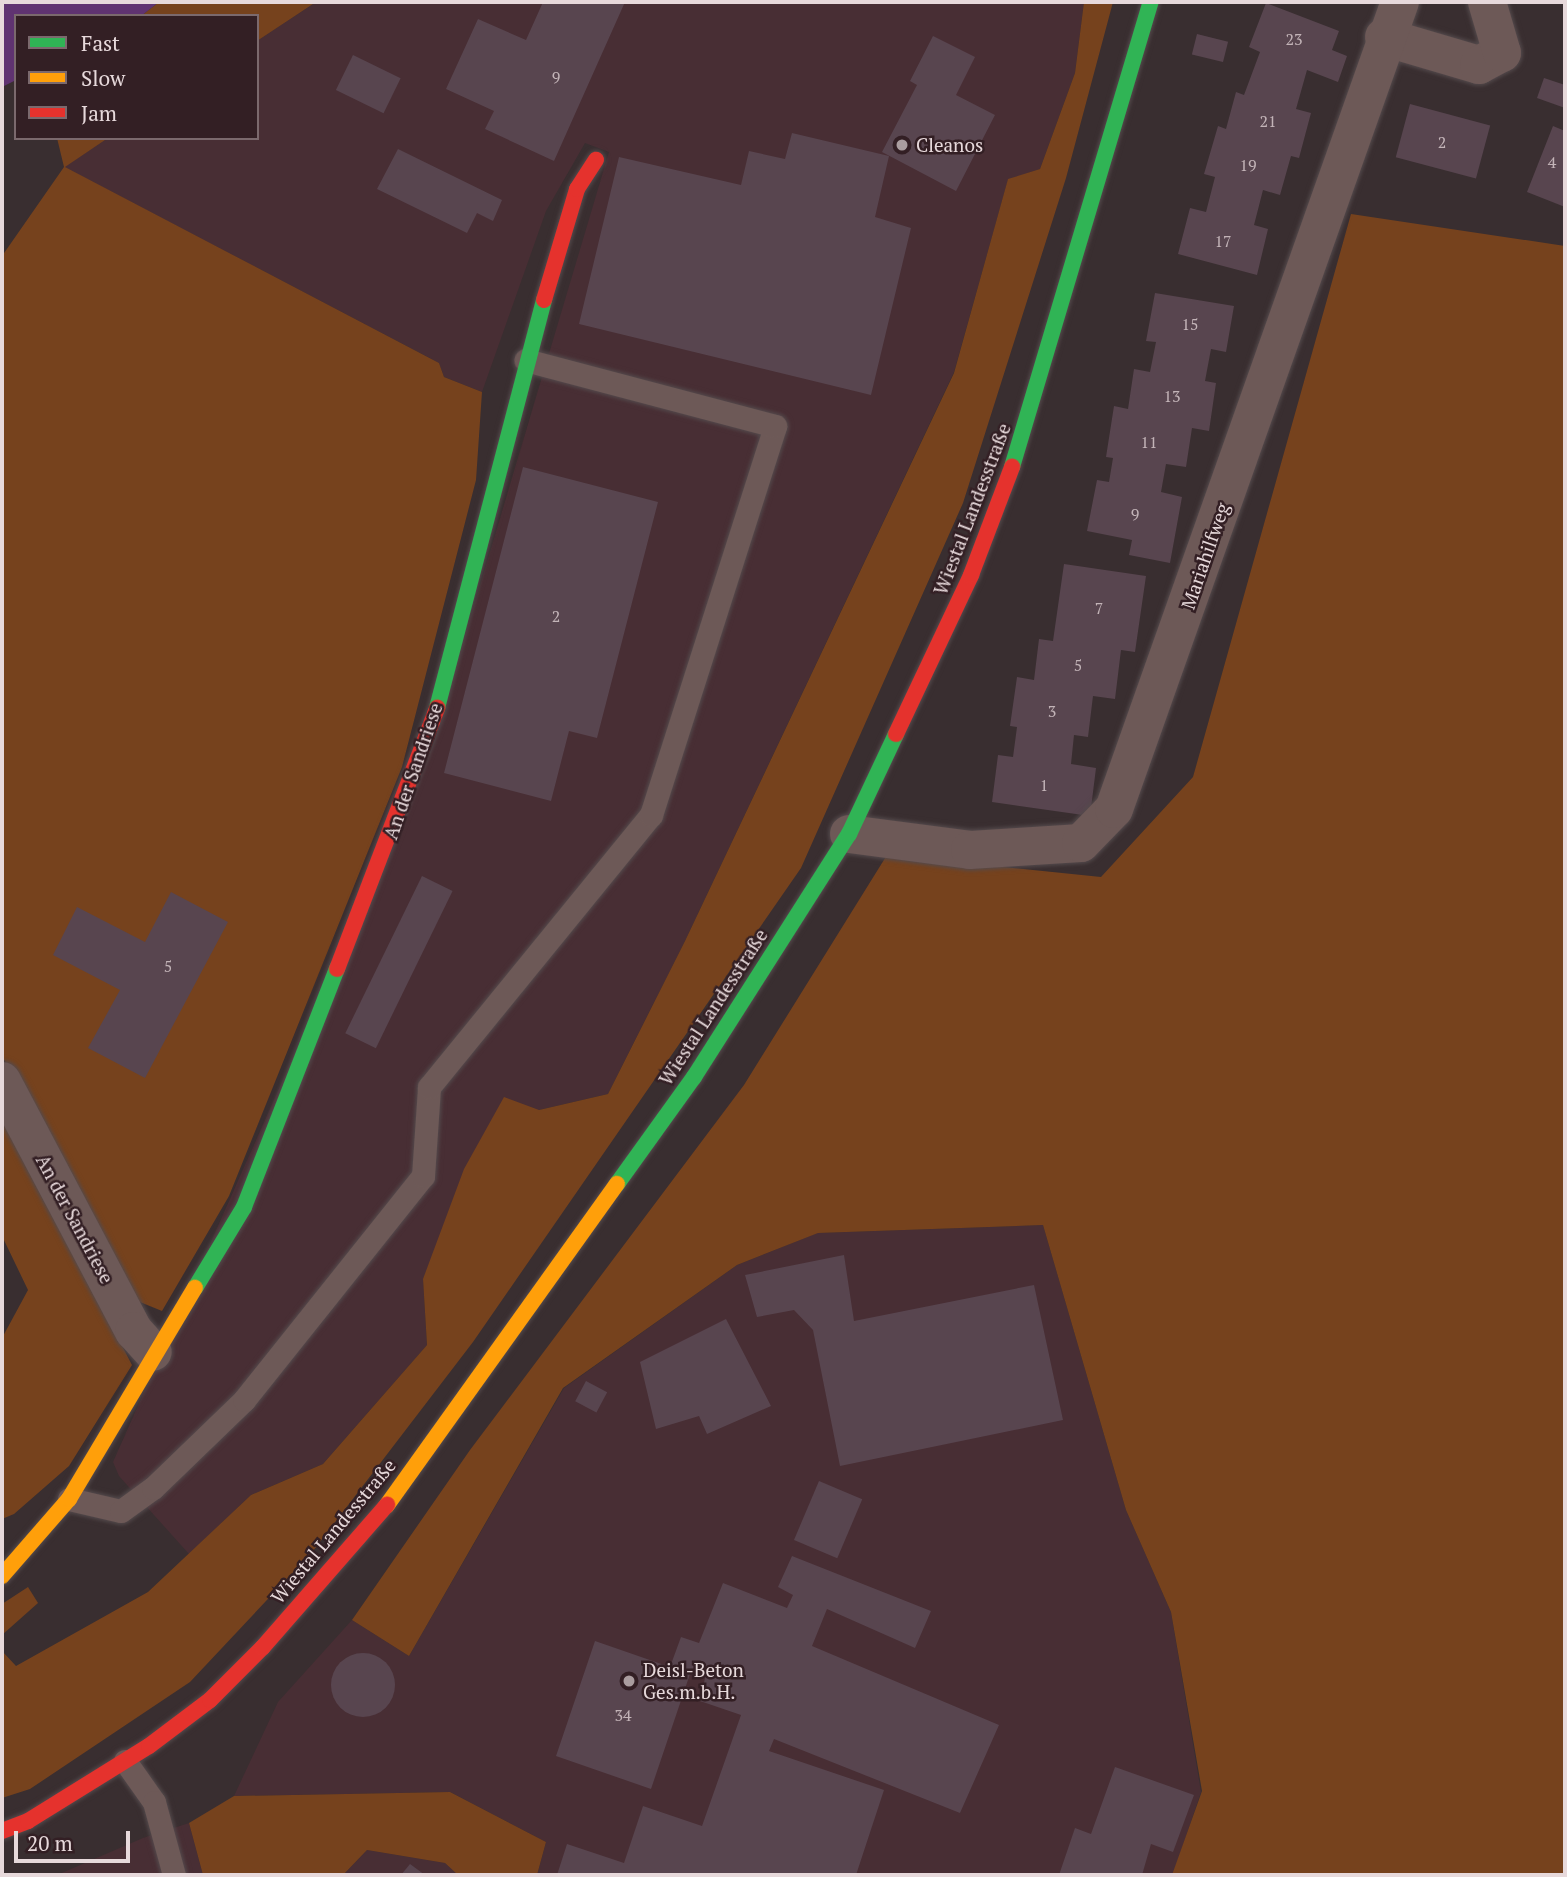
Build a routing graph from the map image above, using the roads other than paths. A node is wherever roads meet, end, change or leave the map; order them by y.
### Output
1 (1152, 2) edge
2 (1400, 2) edge
3 (1488, 2) edge
4 (1384, 37) junction
5 (596, 160) dead end
6 (526, 360) junction
7 (849, 834) junction
8 (2, 1081) edge
9 (153, 1352) junction
10 (69, 1499) junction
11 (2, 1576) edge
12 (125, 1761) junction
13 (2, 1830) edge
14 (174, 1875) edge

1 - 7 main road, Wiestal Landesstraße
2 - 4 street, Mariahilfweg
3 - 4 street
4 - 7 street, Mariahilfweg
5 - 6 main road, An der Sandriese
6 - 9 main road, An der Sandriese
6 - 10 lane
7 - 12 main road, Wiestal Landesstraße
8 - 9 street, An der Sandriese
9 - 10 main road, An der Sandriese
10 - 11 main road, An der Sandriese
12 - 13 main road, Wiestal Landesstraße
12 - 14 lane

